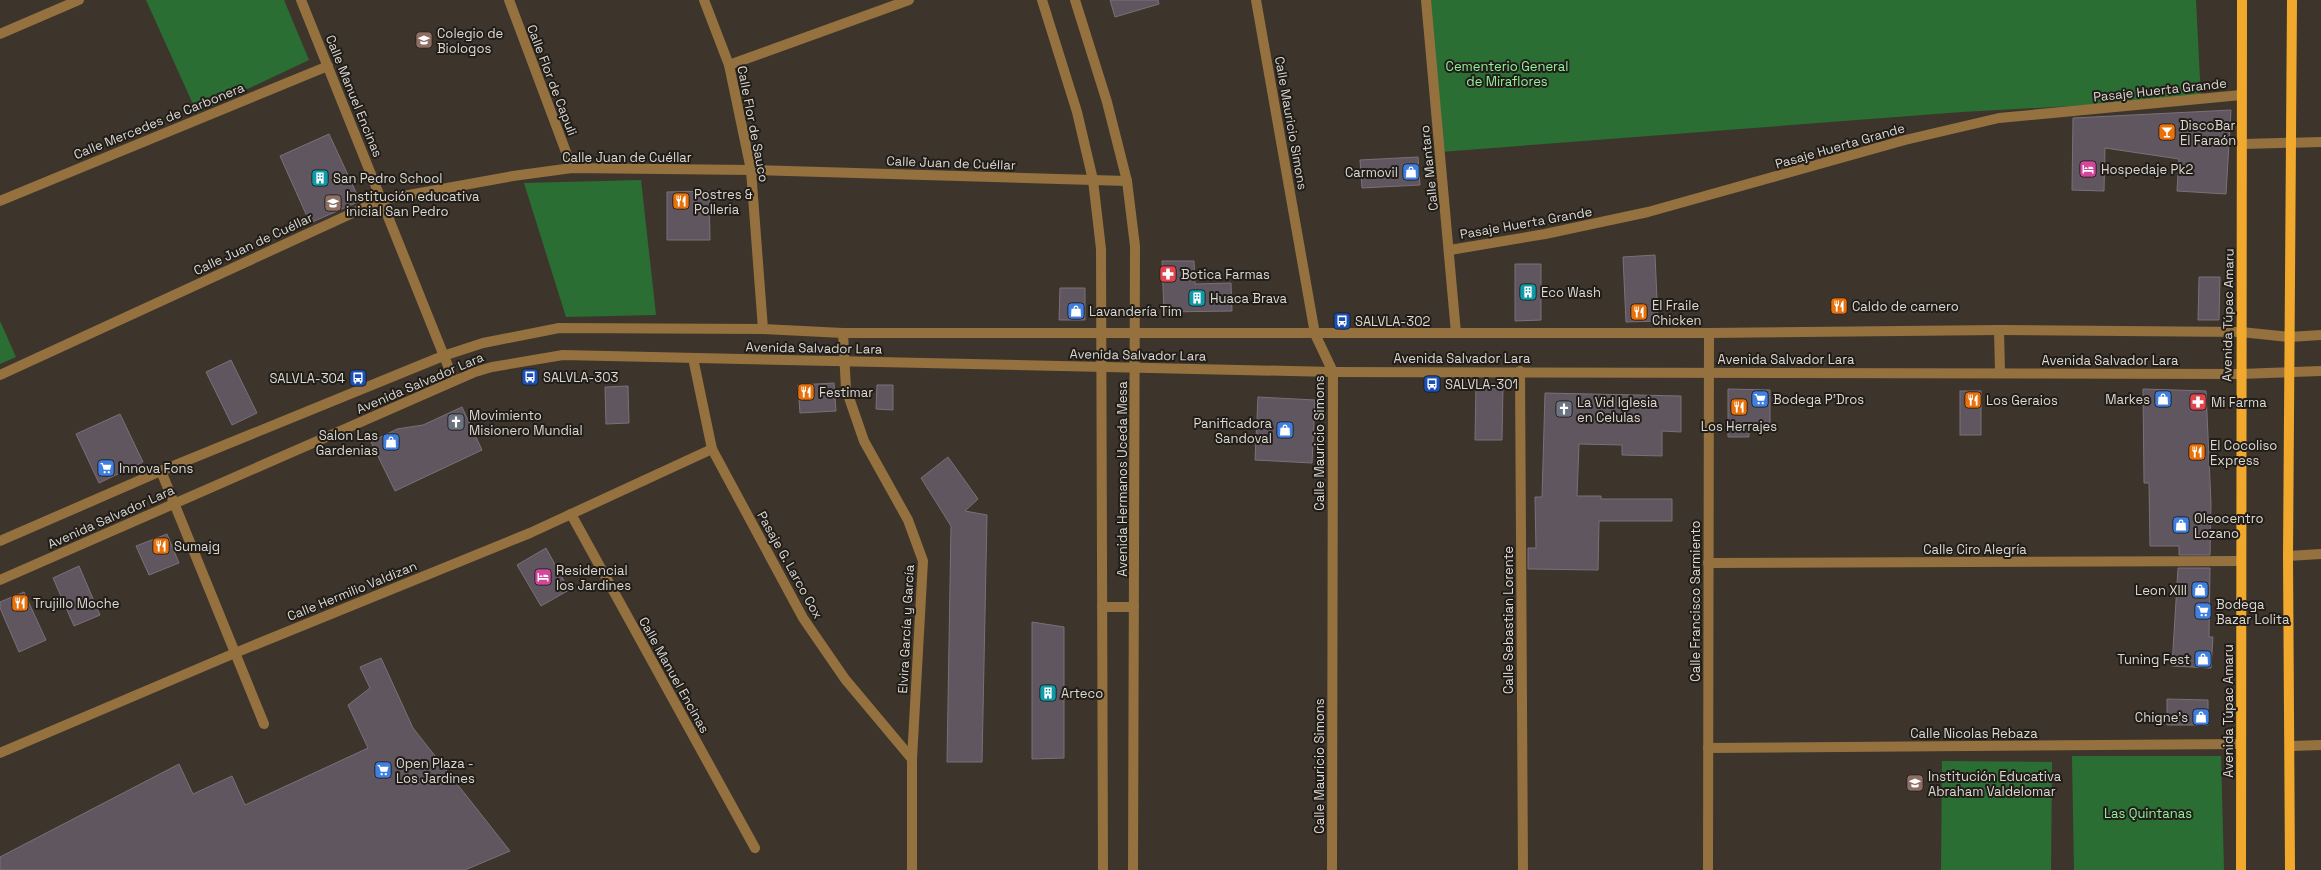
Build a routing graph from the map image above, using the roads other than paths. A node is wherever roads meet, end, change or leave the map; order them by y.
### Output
1 (79, 0) edge
2 (301, 0) edge
3 (509, 0) edge
4 (704, 0) edge
5 (909, 0) edge
6 (1042, 0) edge
7 (1075, 0) edge
8 (1256, 0) edge
9 (1426, 0) edge
10 (2242, 0) edge
11 (2292, 0) edge
12 (883, 4) edge
13 (0, 34) edge
14 (729, 65) junction
15 (328, 66) junction
16 (2241, 95) junction
17 (2321, 142) edge
18 (2243, 144) junction
19 (2291, 144) junction
20 (572, 168) junction
21 (751, 170) junction
22 (1093, 180) junction
23 (1127, 181) junction
24 (381, 200) junction
25 (0, 201) edge
26 (1450, 250) junction
27 (763, 329) junction
28 (1999, 330) junction
29 (1100, 332) junction
30 (1134, 332) junction
31 (2241, 332) junction
32 (843, 333) junction
33 (1456, 333) junction
34 (1709, 333) junction
35 (1315, 334) junction
36 (2321, 335) edge
37 (2290, 337) junction
38 (443, 356) junction
39 (693, 358) junction
40 (845, 362) junction
41 (1101, 368) junction
42 (1135, 369) junction
43 (1520, 371) junction
44 (2321, 371) edge
45 (1333, 372) junction
46 (1709, 372) junction
47 (2000, 372) junction
48 (2289, 373) junction
49 (2240, 374) junction
50 (0, 375) edge
51 (454, 381) junction
52 (712, 449) junction
53 (161, 471) junction
54 (173, 504) junction
55 (571, 514) junction
56 (0, 541) edge
57 (2321, 554) edge
58 (2288, 556) junction
59 (2241, 561) junction
60 (1708, 563) junction
61 (0, 580) edge
62 (1102, 607) junction
63 (1134, 607) junction
64 (234, 653) junction
65 (264, 724) dead end
66 (2241, 744) junction
67 (2321, 745) edge
68 (2291, 746) junction
69 (1708, 748) junction
70 (0, 753) edge
71 (912, 759) junction
72 (755, 848) dead end
73 (912, 870) edge
74 (1103, 870) edge
75 (1134, 870) edge
76 (1332, 870) edge
77 (1523, 870) edge
78 (1708, 870) edge
79 (2241, 870) edge
80 (2290, 870) edge

1 - 13 street
2 - 15 street, Calle Manuel Encinas
3 - 20 street, Calle Flor de Capuli
4 - 14 street, Calle Flor de Sauco
5 - 12 street
6 - 22 street, Avenida Hermanos Uceda Mesa
7 - 23 street, Avenida Hermanos Uceda Mesa
8 - 35 street, Calle Mauricio Simons
9 - 26 street, Calle Mantaro
10 - 16 main road, Avenida Túpac Amaru
11 - 19 main road
12 - 14 street
14 - 21 street, Calle Flor de Sauco
15 - 24 street, Calle Manuel Encinas
15 - 25 street, Calle Mercedes de Carbonera
16 - 18 main road, Avenida Túpac Amaru
16 - 26 street, Pasaje Huerta Grande
17 - 19 street
18 - 19 street
18 - 31 main road, Avenida Túpac Amaru
19 - 37 main road
20 - 21 street, Calle Juan de Cuéllar
20 - 24 street, Calle Juan de Cuéllar
21 - 22 street, Calle Juan de Cuéllar
21 - 27 street, Calle Flor de Sauco
22 - 23 street, Calle Juan de Cuéllar
22 - 29 street, Avenida Hermanos Uceda Mesa
23 - 30 street, Avenida Hermanos Uceda Mesa
24 - 38 street, Calle Manuel Encinas
24 - 50 street, Calle Juan de Cuéllar
26 - 33 street, Calle Mantaro
27 - 32 street, Avenida Salvador Lara
27 - 38 street, Avenida Salvador Lara
28 - 31 street, Avenida Salvador Lara
28 - 34 street, Avenida Salvador Lara
28 - 47 street
29 - 30 street, Avenida Salvador Lara
29 - 32 street, Avenida Salvador Lara
29 - 41 street, Avenida Hermanos Uceda Mesa
30 - 35 street, Avenida Salvador Lara
30 - 42 street, Avenida Hermanos Uceda Mesa
31 - 37 street, Avenida Salvador Lara
31 - 49 main road, Avenida Túpac Amaru
32 - 40 street, Elvira García y García
33 - 34 street, Avenida Salvador Lara
33 - 35 street, Avenida Salvador Lara
34 - 46 street, Calle Francisco Sarmiento
35 - 45 street, Calle Mauricio Simons
36 - 37 street, Avenida Salvador Lara
37 - 48 main road
38 - 51 street, Calle Manuel Encinas
38 - 53 street, Avenida Salvador Lara
39 - 40 street, Avenida Salvador Lara
39 - 51 street, Avenida Salvador Lara
39 - 52 street, Pasaje G. Larco Cox
40 - 41 street, Avenida Salvador Lara
40 - 71 street, Elvira García y García
41 - 42 street, Avenida Salvador Lara
41 - 62 street, Avenida Hermanos Uceda Mesa
42 - 45 street, Avenida Salvador Lara
42 - 63 street, Avenida Hermanos Uceda Mesa
43 - 45 street, Avenida Salvador Lara
43 - 46 street, Avenida Salvador Lara
43 - 77 street, Calle Sebastian Lorente
44 - 48 street, Avenida Salvador Lara
45 - 76 street, Calle Mauricio Simons
46 - 47 street, Avenida Salvador Lara
46 - 60 street, Calle Francisco Sarmiento
47 - 49 street, Avenida Salvador Lara
48 - 49 street, Avenida Salvador Lara
48 - 58 main road
49 - 59 main road, Avenida Túpac Amaru
51 - 54 street, Avenida Salvador Lara
52 - 55 street, Calle Hermilio Valdizan
52 - 71 street, Pasaje G. Larco Cox
53 - 54 street
53 - 56 street, Avenida Salvador Lara
54 - 61 street, Avenida Salvador Lara
54 - 64 street
55 - 64 street, Calle Hermilio Valdizan
55 - 72 street, Calle Manuel Encinas
57 - 58 street
58 - 68 main road
59 - 60 street, Calle Ciro Alegría
59 - 66 main road, Avenida Túpac Amaru
60 - 69 street, Calle Francisco Sarmiento
62 - 63 street
62 - 74 street, Avenida Hermanos Uceda Mesa
63 - 75 street, Avenida Hermanos Uceda Mesa
64 - 65 street
64 - 70 street, Calle Hermilio Valdizan
66 - 69 street, Calle Nicolas Rebaza
66 - 79 main road, Avenida Túpac Amaru
67 - 68 street
68 - 80 main road
69 - 78 street, Calle Francisco Sarmiento
71 - 73 street, Elvira García y García

